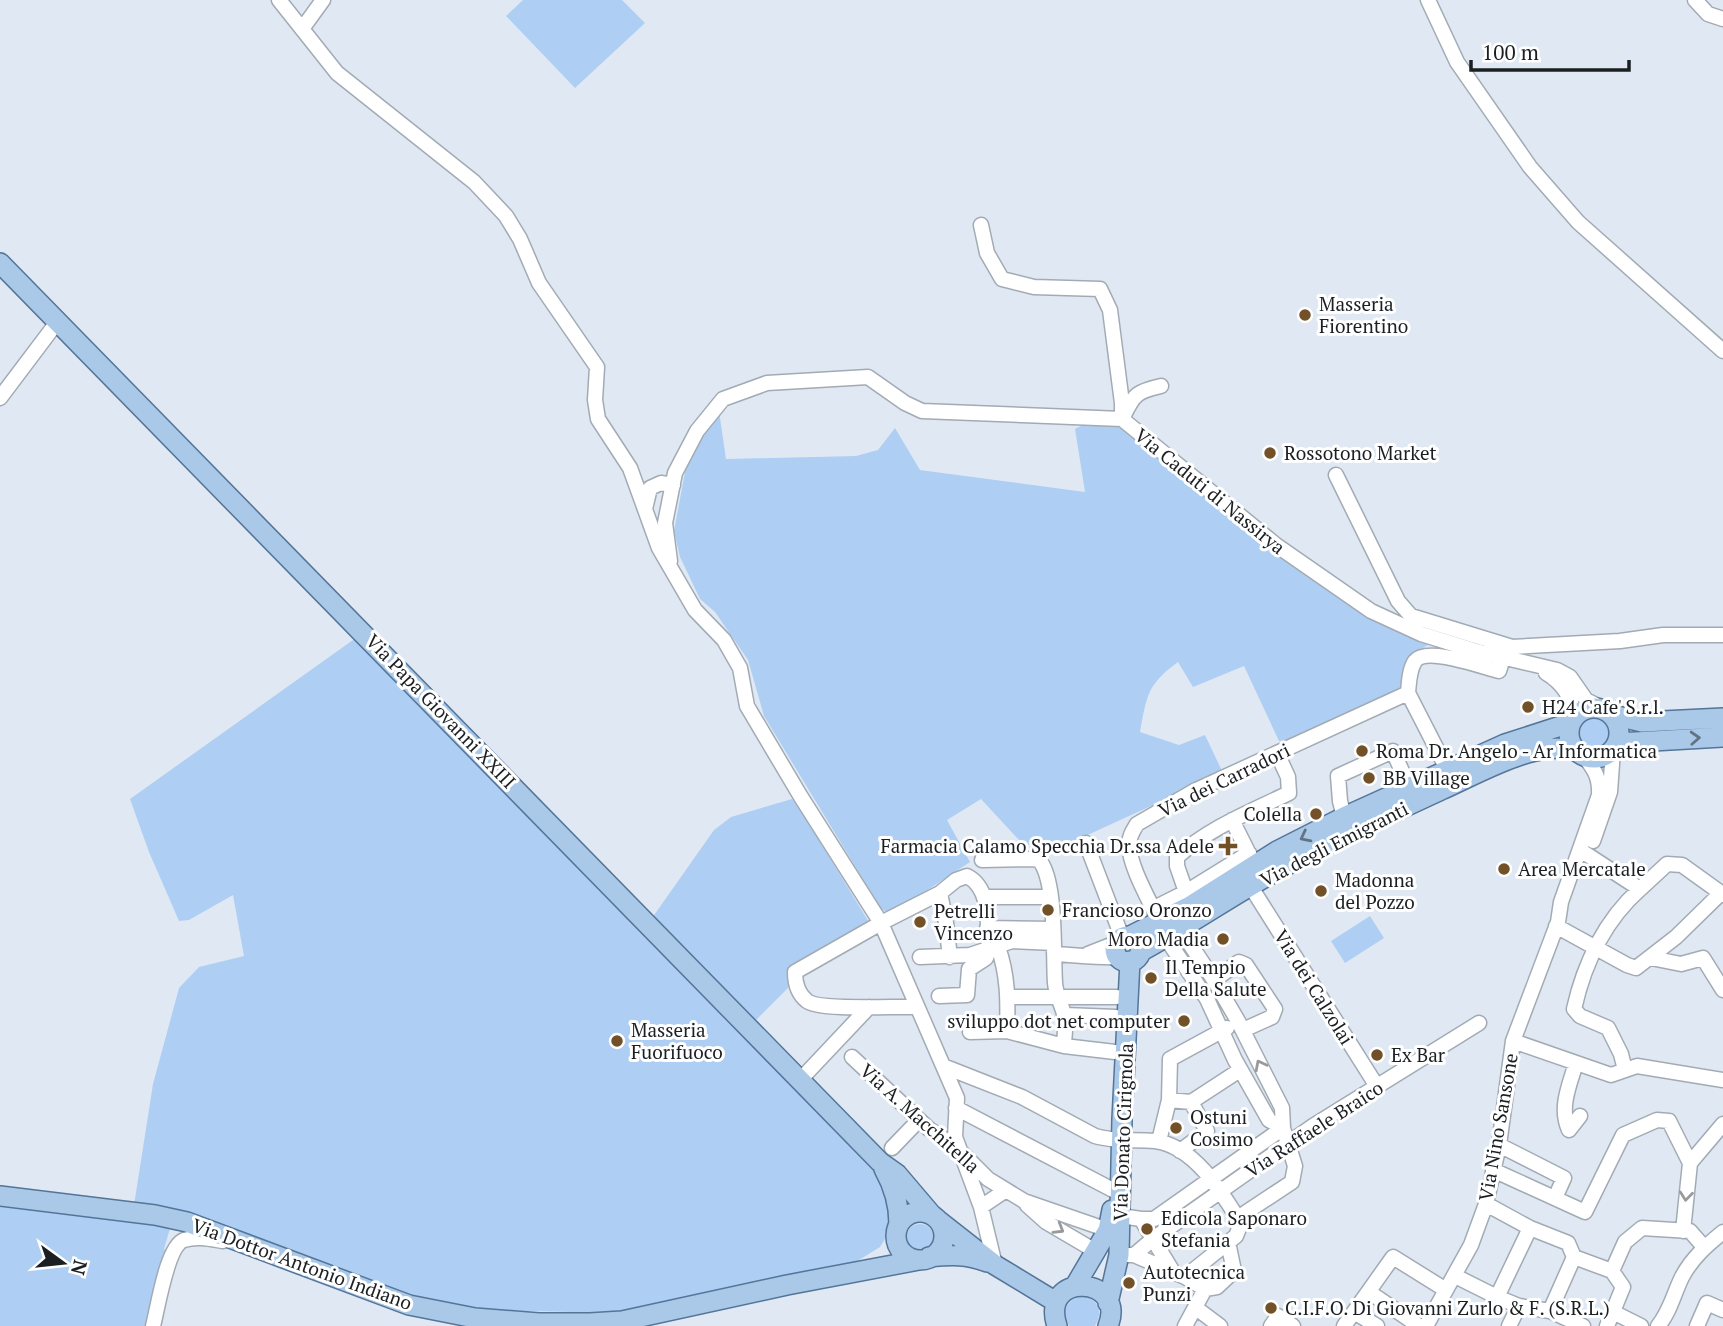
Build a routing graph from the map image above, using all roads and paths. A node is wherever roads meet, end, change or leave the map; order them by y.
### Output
1 (279, 0) edge
2 (323, 0) edge
3 (1428, 0) edge
4 (1695, 0) edge
5 (1723, 19) edge
6 (302, 29) junction
7 (981, 225) dead end
8 (0, 263) edge
9 (58, 321) junction
10 (1723, 351) edge
11 (1161, 386) dead end
12 (0, 398) edge
13 (1122, 419) junction
14 (1336, 475) dead end
15 (673, 485) junction
16 (645, 509) junction
17 (658, 525) junction
18 (1723, 635) edge
19 (1503, 658) junction
20 (1532, 666) junction
21 (1408, 693) junction
22 (1609, 712) junction
23 (1723, 718) edge
24 (1572, 720) junction
25 (1723, 737) edge
26 (1615, 747) junction
27 (1277, 753) junction
28 (1580, 754) junction
29 (1447, 769) junction
30 (1409, 787) junction
31 (1344, 817) junction
32 (1233, 820) junction
33 (1086, 843) dead end
34 (1584, 852) junction
35 (1252, 859) junction
36 (982, 860) dead end
37 (1251, 887) junction
38 (1640, 889) junction
39 (1186, 892) junction
40 (940, 893) junction
41 (1722, 894) edge
42 (985, 897) junction
43 (1051, 897) junction
44 (881, 923) junction
45 (1165, 924) junction
46 (1557, 924) junction
47 (987, 928) junction
48 (1054, 942) junction
49 (993, 948) junction
50 (1126, 948) junction
51 (1595, 948) junction
52 (920, 957) dead end
53 (950, 957) junction
54 (1651, 958) junction
55 (1214, 980) junction
56 (1723, 990) edge
57 (939, 996) dead end
58 (1057, 996) junction
59 (1008, 997) junction
60 (1116, 997) junction
61 (869, 1007) junction
62 (917, 1007) junction
63 (1065, 1015) junction
64 (1116, 1017) junction
65 (1479, 1023) dead end
66 (1241, 1026) junction
67 (1007, 1031) junction
68 (1221, 1031) junction
69 (970, 1032) dead end
70 (1513, 1041) junction
71 (1064, 1046) junction
72 (1115, 1052) junction
73 (852, 1057) dead end
74 (1576, 1063) junction
75 (943, 1066) junction
76 (1240, 1069) junction
77 (1625, 1070) junction
78 (801, 1079) junction
79 (1723, 1080) edge
80 (1378, 1088) junction
81 (1169, 1100) junction
82 (1191, 1102) junction
83 (956, 1108) junction
84 (1580, 1116) dead end
85 (919, 1120) junction
86 (1723, 1124) edge
87 (1283, 1128) junction
88 (1117, 1139) junction
89 (1159, 1142) junction
90 (1289, 1143) junction
91 (1499, 1144) junction
92 (1180, 1151) junction
93 (961, 1152) junction
94 (886, 1155) junction
95 (1690, 1163) junction
96 (1493, 1170) junction
97 (1214, 1185) junction
98 (1006, 1190) junction
99 (1113, 1190) junction
100 (0, 1196) edge
101 (1555, 1198) junction
102 (1024, 1201) junction
103 (1486, 1204) junction
104 (981, 1207) junction
105 (935, 1218) junction
106 (1141, 1219) junction
107 (1240, 1222) junction
108 (1115, 1223) junction
109 (1530, 1228) junction
110 (897, 1229) junction
111 (1683, 1231) junction
112 (1723, 1232) edge
113 (234, 1238) junction
114 (1153, 1239) junction
115 (1228, 1242) junction
116 (1704, 1247) junction
117 (1097, 1252) junction
118 (1127, 1255) junction
119 (1574, 1257) junction
120 (924, 1259) junction
121 (995, 1265) junction
122 (1612, 1271) junction
123 (850, 1272) junction
124 (1179, 1275) junction
125 (1455, 1276) junction
126 (1075, 1286) junction
127 (1205, 1289) junction
128 (1446, 1290) junction
129 (1369, 1292) junction
130 (1497, 1297) junction
131 (1056, 1302) junction
132 (1108, 1303) junction
133 (1519, 1306) junction
134 (1196, 1308) junction
135 (1723, 1310) edge
136 (1354, 1312) junction
137 (1558, 1318) edge
138 (1610, 1319) edge
139 (1275, 1321) edge
140 (539, 1324) edge
141 (153, 1326) edge
142 (1057, 1326) edge
143 (1108, 1326) edge
144 (1185, 1326) edge
145 (1220, 1326) edge
146 (1293, 1326) edge
147 (1344, 1326) edge
148 (1377, 1326) edge
149 (1419, 1326) edge
150 (1426, 1326) edge
151 (1509, 1326) edge
152 (1584, 1326) edge
153 (1642, 1326) edge
154 (1658, 1326) edge
155 (1697, 1326) edge

1 - 6 street
2 - 6 street
3 - 10 street
4 - 5 street
6 - 16 street
7 - 13 street
8 - 9 main road, Via Papa Giovanni XXIII
9 - 12 street
9 - 78 main road, Via Papa Giovanni XXIII
11 - 13 street
13 - 15 street, Via Caduti di Nassirya
13 - 19 street, Via Caduti di Nassirya
14 - 18 street
15 - 16 street
15 - 17 street, Via Caduti di Nassirya
16 - 17 street
17 - 44 street
19 - 20 street, Via Caduti di Nassirya
19 - 21 street
20 - 22 street, Via Caduti di Nassirya
20 - 24 street, Via Caduti di Nassirya
21 - 27 street, Via dei Carradori
21 - 29 street
22 - 23 main road, Via degli Emigranti
22 - 24 main road, Via degli Emigranti
22 - 26 main road
24 - 28 main road
24 - 29 main road, Via degli Emigranti
26 -> 25 main road, Via degli Emigranti
26 - 28 main road, Via degli Emigranti
26 - 34 street, Via Nino Sansone
27 - 32 street
27 - 45 street, Via dei Carradori
28 - 34 street, Via Nino Sansone
28 - 37 main road, Via degli Emigranti
29 - 30 main road, Via degli Emigranti
30 - 31 main road, Via degli Emigranti
30 - 31 street, Via degli Emigranti
31 -> 35 main road, Via degli Emigranti
32 - 35 street
32 - 39 street
33 - 50 street
34 - 38 street
34 - 46 street, Via Nino Sansone
35 - 39 street
35 - 45 main road, Via degli Emigranti
36 - 43 street
37 - 45 main road, Via degli Emigranti
37 - 80 street, Via dei Calzolai
38 - 41 street
38 - 51 street
39 - 45 street
40 - 42 street
40 - 44 street
40 - 53 street
41 - 54 street
42 - 43 street
42 - 47 street
43 - 48 street
44 - 61 street
44 - 62 street
45 - 50 main road, Via degli Emigranti
45 - 55 street
45 - 68 street
46 - 51 street
46 - 70 street, Via Nino Sansone
47 - 48 street
47 - 49 street
48 - 49 street
48 - 50 street
48 - 58 street
49 - 53 street
49 - 57 street
49 - 59 street
50 - 60 main road, Via Donato Cirignola
50 - 88 main road, Via Donato Cirignola
51 - 54 street
51 - 77 street
52 - 53 street
54 - 56 street
55 - 66 street
55 - 66 street
58 - 59 street
58 - 60 street
58 - 63 street
59 - 67 street
60 - 64 main road, Via Donato Cirignola
61 - 62 street
61 - 78 street
62 - 75 street
63 - 64 street
63 - 71 street
64 - 72 main road, Via Donato Cirignola
65 - 80 street, Via Raffaele Braico
66 - 68 street
87 -> 66 street
67 - 69 street
67 - 71 street
68 - 76 street
68 - 81 street
70 - 74 street
70 - 91 street, Via Nino Sansone
71 - 72 street
72 - 88 main road, Via Donato Cirignola
73 - 85 street, Via A. Macchitella
74 - 77 street
74 - 84 street
75 - 83 street
75 - 88 street
76 - 82 street
76 - 87 street
77 - 79 street
78 - 94 main road, Via Papa Giovanni XXIII
80 - 90 street, Via Raffaele Braico
81 - 82 street
81 - 89 street
82 - 92 street
83 - 93 street
83 - 99 street
85 - 93 street, Via A. Macchitella
85 - 94 street
86 - 95 street
87 - 90 street
87 - 97 street, Via Raffaele Braico
88 - 89 street
88 - 99 main road, Via Donato Cirignola
88 - 108 main road, Via Donato Cirignola
89 - 92 street
90 - 97 street, Via Raffaele Braico
90 - 107 street
91 - 96 street, Via Nino Sansone
91 - 101 street
92 - 97 street
93 - 98 street, Via A. Macchitella
93 - 104 street
94 - 105 main road, Via Papa Giovanni XXIII
94 - 110 main road, Via Papa Giovanni XXIII
95 - 101 street
95 -> 111 street
96 - 101 street
96 - 103 street, Via Nino Sansone
97 - 106 street, Via Raffaele Braico
97 - 107 street
97 - 114 street, Via Raffaele Braico
98 - 102 street, Via A. Macchitella
98 - 104 street
99 - 108 main road, Via Donato Cirignola
100 - 113 main road, Via Dottor Antonio Indiano
102 - 108 street
102 -> 117 street
103 - 109 street
103 - 125 street, Via Nino Sansone
104 - 121 street
105 - 110 main road
105 - 120 main road
105 - 121 main road, Via Papa Giovanni XXIII
106 - 108 street
106 - 114 street
107 - 115 street
108 - 117 main road, Via Donato Cirignola
108 - 118 main road, Via Donato Cirignola
109 - 119 street
109 - 130 street
110 - 120 main road
110 - 123 main road, Via Dottor Antonio Indiano
111 - 116 street
111 - 122 street
112 - 116 street
113 - 140 main road, Via Dottor Antonio Indiano
113 - 141 street
114 - 118 street, Via Raffaele Braico
114 - 124 street
115 - 124 street
115 - 127 street
116 - 154 street
117 - 126 main road, Via Donato Cirignola
118 - 124 street
118 - 132 main road, Via Donato Cirignola
119 - 122 street
119 - 137 street
120 - 121 main road, Via Papa Giovanni XXIII
120 - 123 main road, Via Dottor Antonio Indiano
121 - 131 main road, Via Papa Giovanni XXIII
122 - 138 street
123 - 140 main road, Via Dottor Antonio Indiano
124 - 127 street
125 - 128 street, Via Nino Sansone
125 - 130 street
126 - 131 main road, Via Donato Cirignola
126 - 132 main road
127 - 134 street
128 - 129 street
128 - 150 street, Via Nino Sansone
129 - 136 street
129 - 149 street
130 - 133 street
131 - 142 main road
132 - 143 main road, Via Donato Cirignola
133 - 137 street
133 - 151 street
134 - 144 street
134 - 145 street
135 - 155 street
136 - 147 street
136 - 148 street
137 - 152 street
138 - 153 street
139 - 146 street

